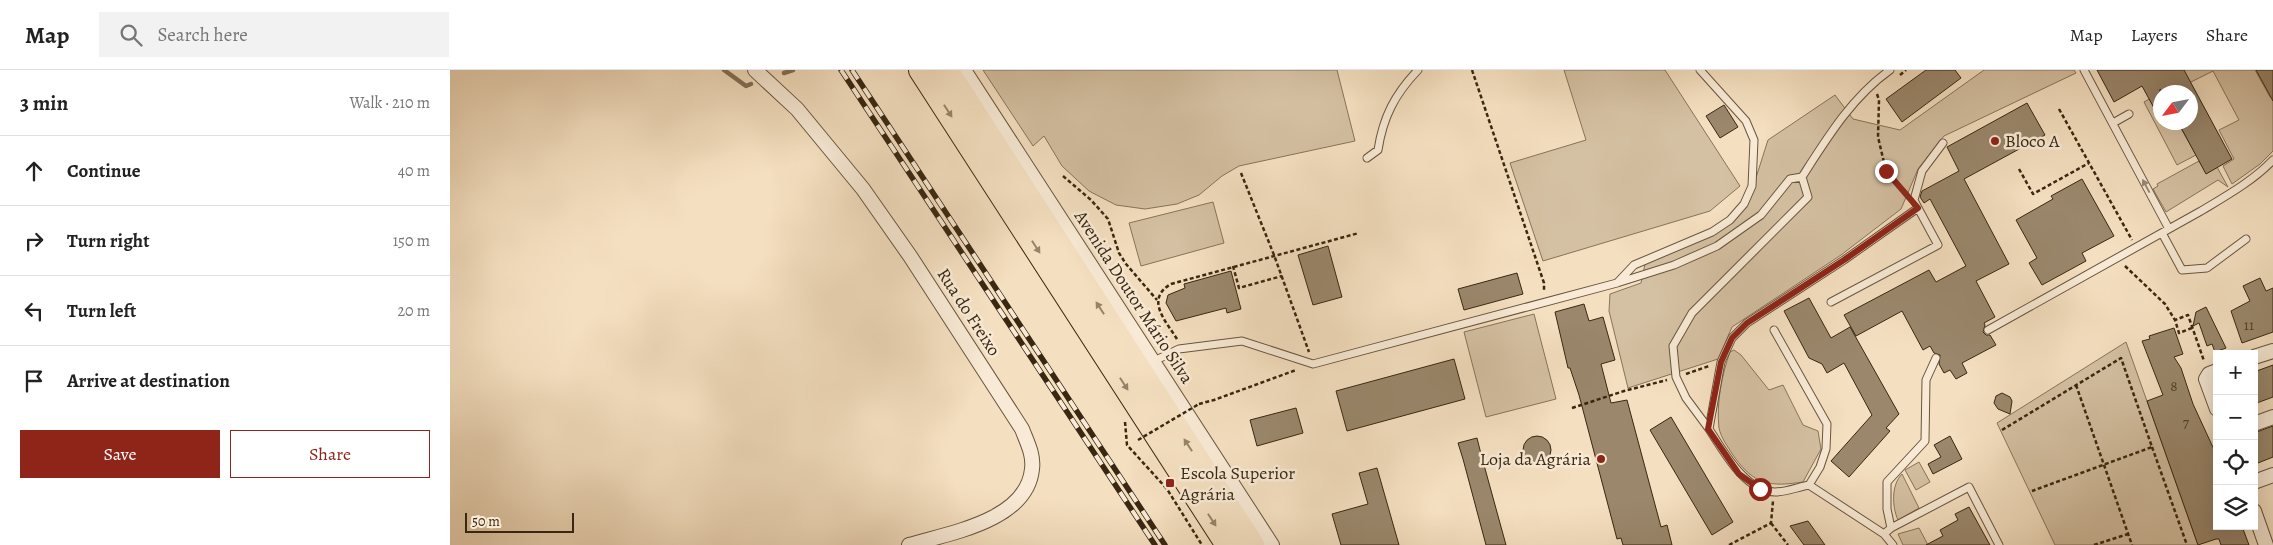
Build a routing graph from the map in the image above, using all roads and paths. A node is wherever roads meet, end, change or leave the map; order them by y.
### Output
1 (755, 70) edge
2 (921, 70) edge
3 (946, 70) edge
4 (964, 70) edge
5 (1418, 70) edge
6 (1472, 70) edge
7 (1700, 70) edge
8 (1890, 70) edge
9 (1906, 70) edge
10 (2084, 70) edge
11 (1899, 76) dead end
12 (1884, 88) dead end
13 (2059, 109) dead end
14 (2129, 114) dead end
15 (2113, 123) junction
16 (1944, 143) dead end
17 (1367, 158) dead end
18 (2273, 160) edge
19 (2090, 163) junction
20 (2019, 168) dead end
21 (1241, 173) dead end
22 (1063, 176) dead end
23 (1802, 177) junction
24 (1914, 200) junction
25 (1918, 208) junction
26 (2169, 228) junction
27 (2162, 232) junction
28 (1359, 233) dead end
29 (2246, 239) dead end
30 (2136, 248) junction
31 (1274, 255) junction
32 (2115, 260) junction
33 (1233, 266) junction
34 (1282, 276) junction
35 (1617, 283) junction
36 (1157, 300) junction
37 (1831, 302) dead end
38 (1544, 304) junction
39 (2175, 320) junction
40 (2192, 328) junction
41 (1774, 330) dead end
42 (1988, 330) dead end
43 (1183, 349) junction
44 (2273, 350) edge
45 (2258, 356) edge
46 (1936, 358) dead end
47 (1154, 361) junction
48 (1313, 364) junction
49 (1696, 371) dead end
50 (2213, 372) edge
51 (1682, 375) dead end
52 (1670, 380) dead end
53 (2076, 385) junction
54 (2213, 398) edge
55 (1572, 408) dead end
56 (2273, 417) edge
57 (2258, 423) edge
58 (1708, 429) junction
59 (2002, 430) dead end
60 (1138, 440) dead end
61 (2152, 447) junction
62 (2104, 465) junction
63 (2273, 475) edge
64 (2258, 481) edge
65 (1810, 485) junction
66 (2032, 491) dead end
67 (1774, 492) junction
68 (1771, 522) junction
69 (2258, 523) edge
70 (1891, 528) junction
71 (1884, 534) junction
72 (2128, 534) junction
73 (909, 545) edge
74 (1228, 545) edge
75 (1252, 545) edge
76 (1272, 545) edge
77 (1729, 545) edge
78 (1788, 545) edge
79 (1893, 545) edge
80 (1999, 545) edge
81 (2094, 545) edge
82 (2132, 545) edge
83 (2187, 545) edge
84 (2266, 545) edge

1 - 73 street, Rua do Freixo
2 -> 74 highway
75 -> 3 highway
4 - 47 street, Avenida Doutor Mário Silva
5 - 17 lane
6 - 38 path
7 - 35 lane
8 - 23 lane
9 - 11 path
10 - 15 lane
12 - 24 path
13 - 19 path
14 - 15 lane
26 -> 15 lane
16 - 24 lane
18 - 26 lane
19 - 20 path
19 - 30 path
21 - 31 path
22 - 36 path
23 - 35 lane
23 - 58 lane
24 - 25 lane
25 - 37 lane
25 - 58 lane
26 - 27 lane
27 - 29 lane
27 - 30 lane
28 - 31 path
30 - 32 lane
31 - 33 path
31 - 34 path
32 - 39 path
32 - 42 lane
33 - 34 path
33 - 36 path
34 - 48 path
35 - 38 lane
36 - 43 path
38 - 48 lane
39 - 40 path
39 - 40 path
40 - 50 path
41 - 65 lane
43 - 47 lane
43 - 48 lane
44 - 45 street
46 - 70 lane
47 - 76 street, Avenida Doutor Mário Silva
48 - 60 path, bridge
49 - 51 path
50 - 54 street
52 - 55 path
53 - 59 path
53 - 61 path
53 - 62 path
56 - 57 street
58 - 67 lane
61 - 62 path
61 - 83 path
62 - 66 path
62 - 72 path
63 - 64 street
65 - 67 lane
65 - 71 lane
67 - 68 path
68 - 77 path
68 - 78 path
69 - 84 street
70 - 71 lane
70 - 80 lane
71 - 79 lane
72 - 81 path
72 - 82 path

